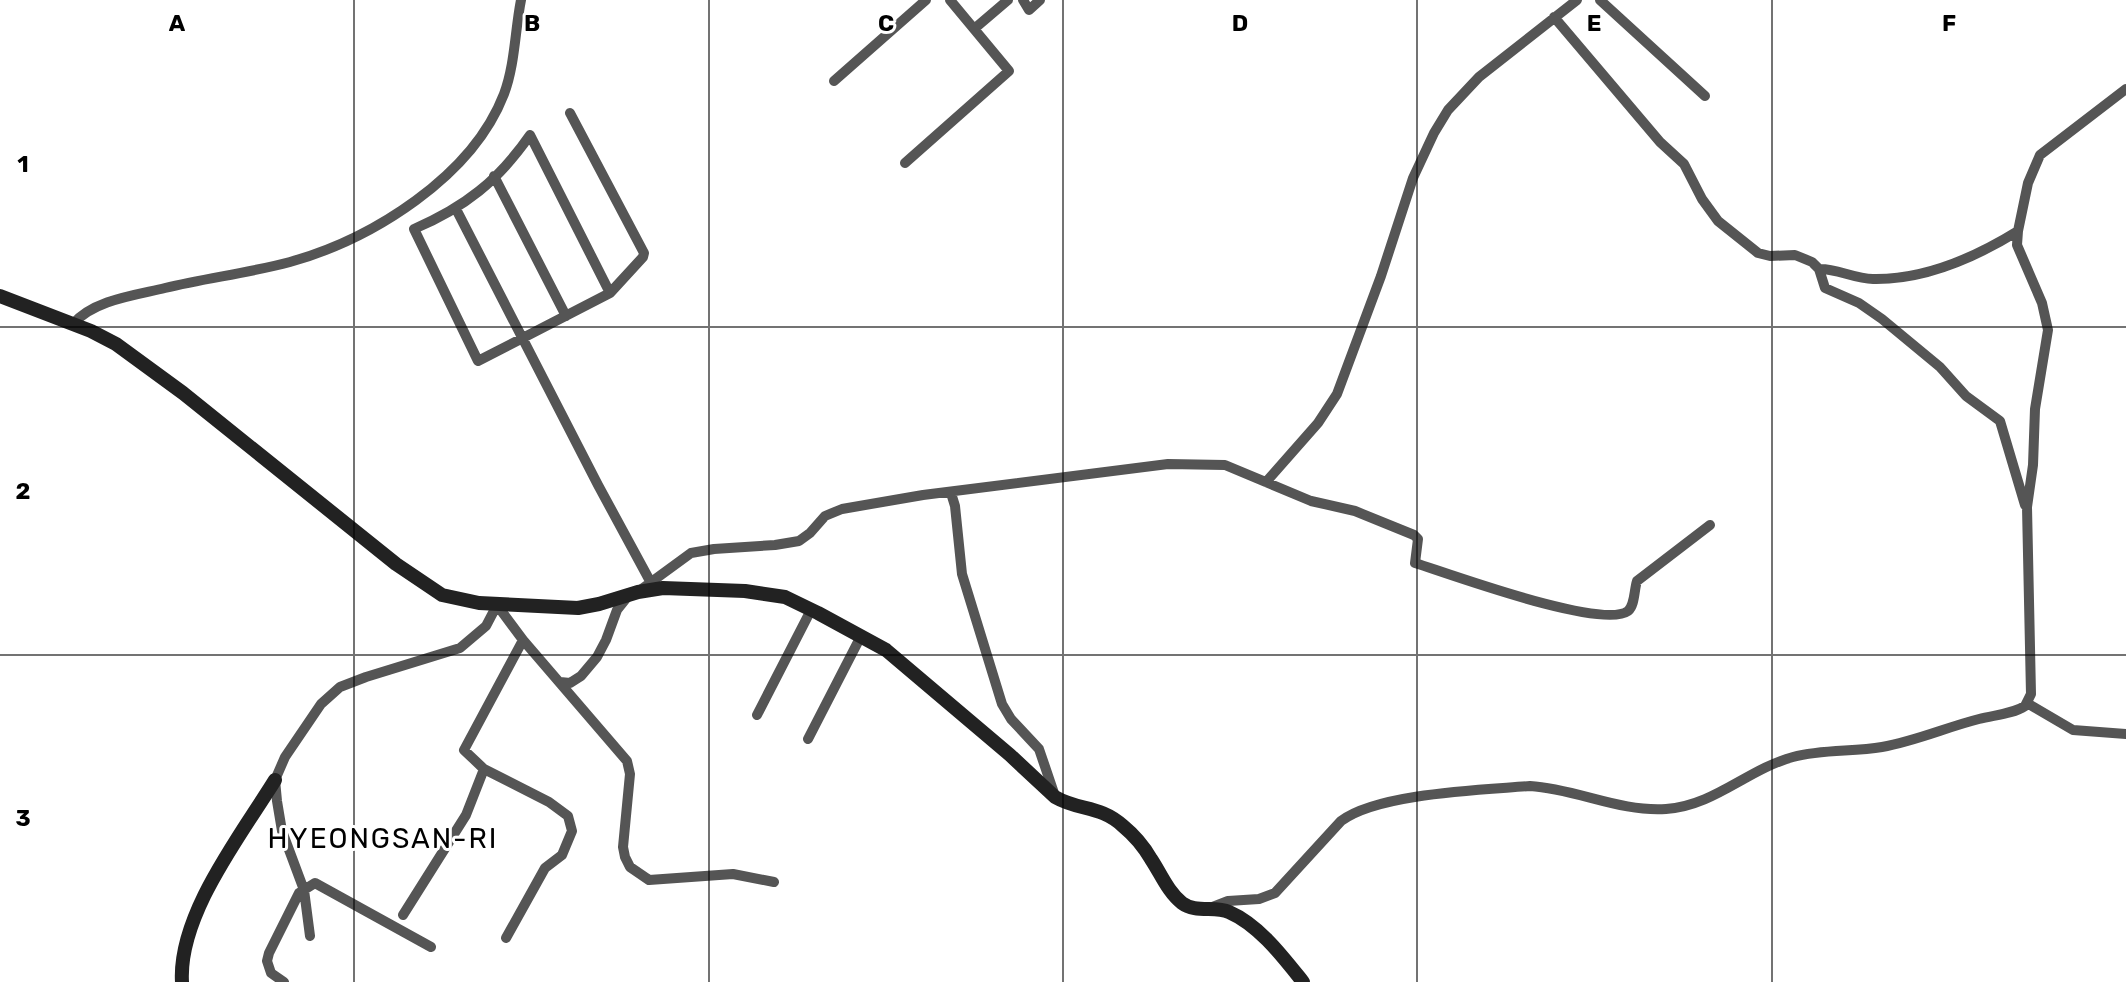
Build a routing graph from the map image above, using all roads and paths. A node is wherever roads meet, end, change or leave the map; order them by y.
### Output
1 (521, 0) edge
2 (926, 0) edge
3 (950, 0) edge
4 (1008, 0) edge
5 (1023, 0) edge
6 (1040, 0) edge
7 (1577, 0) edge
8 (1600, 0) edge
9 (1554, 17) junction
10 (974, 29) junction
11 (834, 81) dead end
12 (2126, 89) edge
13 (1705, 96) dead end
14 (570, 113) dead end
15 (905, 163) dead end
16 (494, 176) junction
17 (456, 209) junction
18 (2018, 231) junction
19 (1819, 270) junction
20 (610, 293) junction
21 (0, 296) edge
22 (566, 316) junction
23 (73, 324) junction
24 (523, 339) junction
25 (1266, 482) junction
26 (951, 493) junction
27 (2027, 507) junction
28 (1710, 525) dead end
29 (650, 582) junction
30 (634, 593) junction
31 (497, 605) junction
32 (811, 610) junction
33 (862, 635) junction
34 (523, 640) junction
35 (560, 682) junction
36 (2027, 703) junction
37 (757, 715) dead end
38 (2126, 734) edge
39 (808, 738) dead end
40 (484, 769) junction
41 (275, 780) junction
42 (1055, 797) junction
43 (774, 882) dead end
44 (304, 890) junction
45 (1210, 908) junction
46 (403, 915) dead end
47 (310, 936) dead end
48 (506, 938) dead end
49 (431, 947) dead end
50 (182, 982) edge
51 (285, 982) edge
52 (1303, 982) edge

1 - 23 street
2 - 11 street
3 - 10 street
4 - 10 street
5 - 6 street
7 - 9 street
8 - 13 street
9 - 19 street
9 - 25 street
10 - 15 street
12 - 18 street
14 - 20 street
16 - 17 street
16 - 20 street
16 - 22 street
17 - 24 street
17 - 24 street
18 - 19 street
18 - 27 street
19 - 27 street
20 - 22 street
21 - 23 main road
22 - 24 street
23 - 31 main road
24 - 29 street
25 - 26 street
25 - 28 street
26 - 29 street
26 - 42 street
27 - 36 street
29 - 30 street
30 - 31 main road
30 - 32 main road
30 - 35 street
31 - 34 street
31 - 41 street
32 - 33 main road
32 - 37 street
33 - 39 street
33 - 42 main road
34 - 35 street
34 - 40 street
35 - 43 street
36 - 38 street
36 - 45 street
40 - 46 street
40 - 48 street
41 - 44 street
41 - 50 main road
42 - 45 main road
44 - 47 street
44 - 49 street
44 - 51 street
45 - 52 main road

